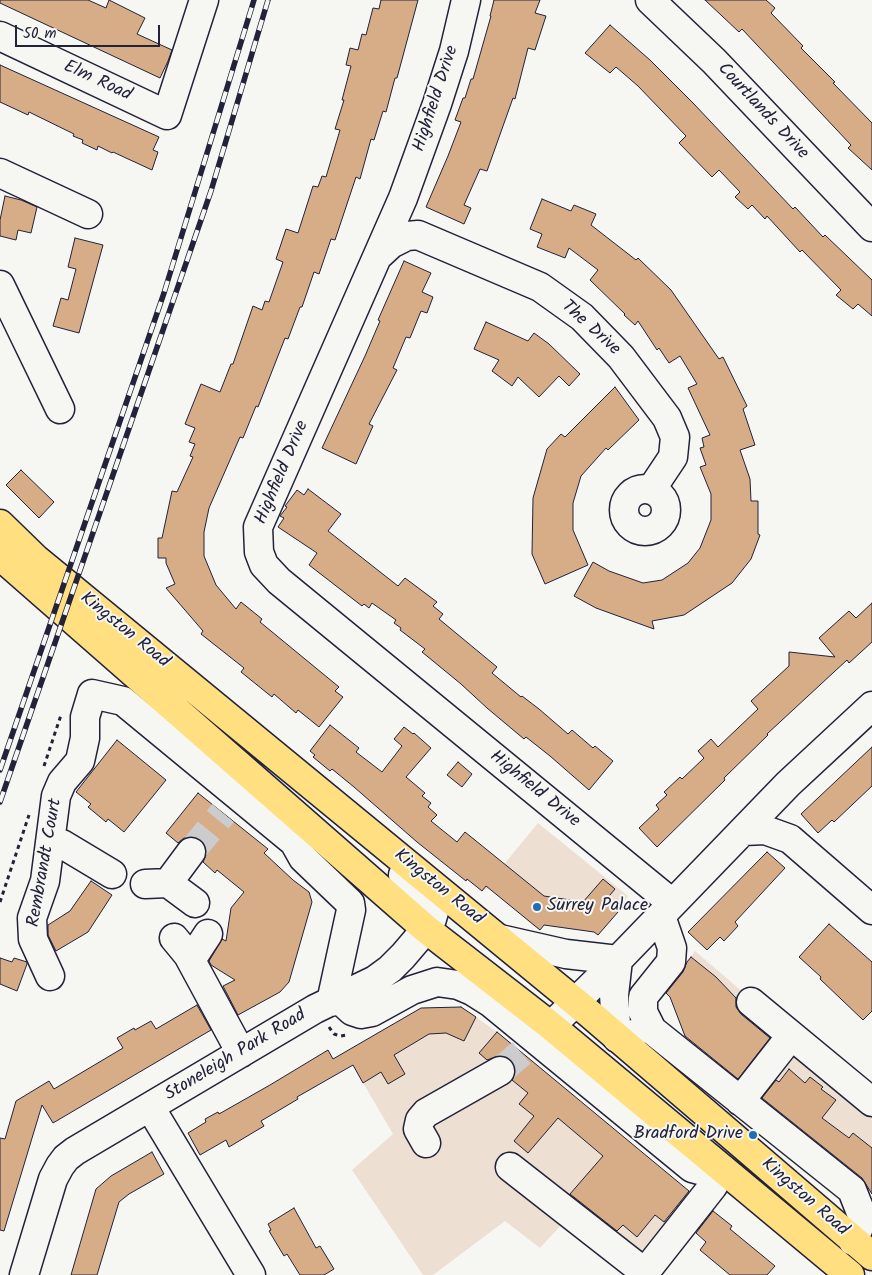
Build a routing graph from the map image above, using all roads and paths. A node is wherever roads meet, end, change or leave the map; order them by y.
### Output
1 (204, 0) edge
2 (466, 0) edge
3 (650, 0) edge
4 (0, 36) edge
5 (0, 173) edge
6 (403, 198) junction
7 (88, 214) dead end
8 (872, 227) edge
9 (418, 236) junction
10 (378, 256) junction
11 (0, 285) edge
12 (60, 409) dead end
13 (651, 490) dead end
14 (0, 524) edge
15 (0, 556) edge
16 (872, 706) edge
17 (788, 784) junction
18 (744, 831) junction
19 (790, 839) junction
20 (50, 842) junction
21 (190, 852) tunnel mouth
22 (396, 854) junction
23 (112, 874) dead end
24 (195, 903) dead end
25 (667, 910) junction
26 (872, 910) edge
27 (426, 929) junction
28 (208, 934) dead end
29 (174, 938) dead end
30 (500, 939) junction
31 (191, 960) junction
32 (618, 960) junction
33 (50, 976) dead end
34 (330, 998) junction
35 (576, 1002) junction
36 (751, 1002) dead end
37 (551, 1026) junction
38 (652, 1030) junction
39 (353, 1035) dead end
40 (791, 1036) junction
41 (617, 1038) junction
42 (250, 1048) junction
43 (500, 1071) tunnel mouth
44 (740, 1101) junction
45 (872, 1102) edge
46 (150, 1107) junction
47 (426, 1143) dead end
48 (510, 1167) dead end
49 (722, 1169) junction
50 (863, 1248) edge
51 (24, 1275) edge
52 (251, 1275) edge
53 (850, 1275) edge

1 - 4 street, Elm Road
2 - 6 street, Highfield Drive
3 - 8 street, Courtlands Drive
5 - 7 street
6 - 9 street
6 - 10 street, Highfield Drive
9 - 10 street
9 - 13 street, The Drive
10 - 25 street, Highfield Drive
11 - 12 street
14 - 22 highway, Kingston Road
15 - 27 highway, Kingston Road
16 - 17 street
17 - 18 street
17 - 19 street
18 - 19 street
18 - 25 street
19 - 26 street
20 - 23 street
20 - 33 street, Rembrandt Court
20 - 34 street, Rembrandt Court
21 - 24 street
22 - 27 street, Stoneleigh Park Road
22 - 30 highway, Kingston Road
25 - 32 street
25 - 38 street
27 - 34 street, Stoneleigh Park Road
27 - 37 highway, Kingston Road
28 - 31 street
29 - 31 street
30 - 32 street
30 - 35 highway, Kingston Road
31 - 42 street
32 - 35 street
32 - 41 street
34 - 39 path
34 - 42 street, Stoneleigh Park Road
34 - 49 street
35 - 37 street
35 - 41 highway, Kingston Road
36 - 40 street
37 - 49 highway, Kingston Road
38 - 41 street
38 - 44 street
40 - 44 street
40 - 45 street
41 - 50 highway, Kingston Road
42 - 46 street, Stoneleigh Park Road
43 - 47 street
44 - 50 street
46 - 51 street, Stoneleigh Park Road
46 - 52 street
48 - 49 street
49 - 53 highway, Kingston Road

